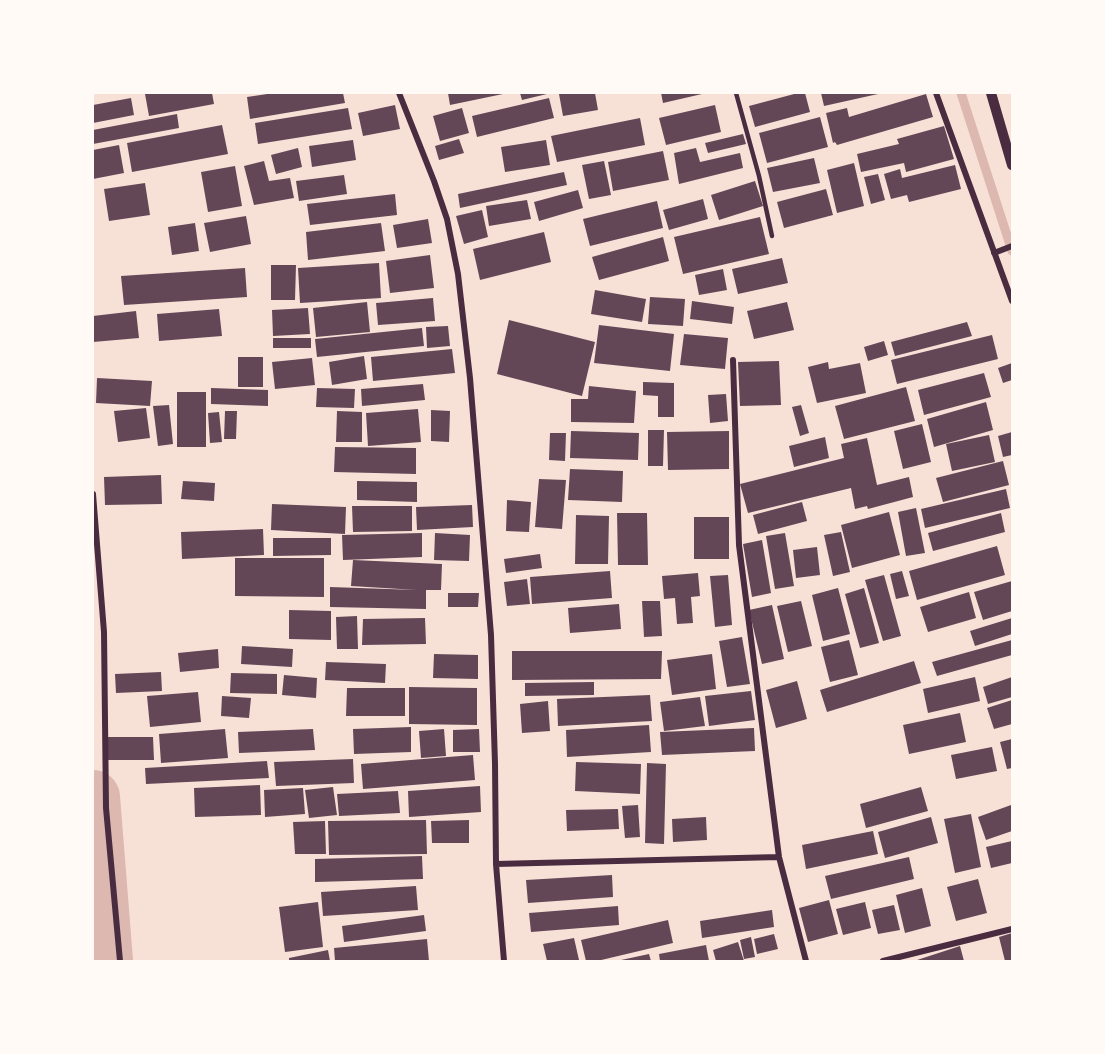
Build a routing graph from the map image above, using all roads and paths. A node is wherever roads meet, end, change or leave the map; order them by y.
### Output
1 (399, 93) edge
2 (736, 93) edge
3 (936, 93) edge
4 (991, 93) edge
5 (1012, 165) edge
6 (772, 236) dead end
7 (1012, 246) edge
8 (994, 253) junction
9 (1012, 301) edge
10 (733, 360) dead end
11 (93, 494) edge
12 (779, 857) junction
13 (496, 864) junction
14 (1012, 929) edge
15 (120, 961) edge
16 (504, 961) edge
17 (806, 961) edge
18 (883, 961) edge

1 - 13 street
2 - 6 lane
3 - 8 street
4 - 5 street
7 - 8 street
8 - 9 street
10 - 12 street
11 - 15 street
12 - 13 street
12 - 17 street
13 - 16 street
14 - 18 street

